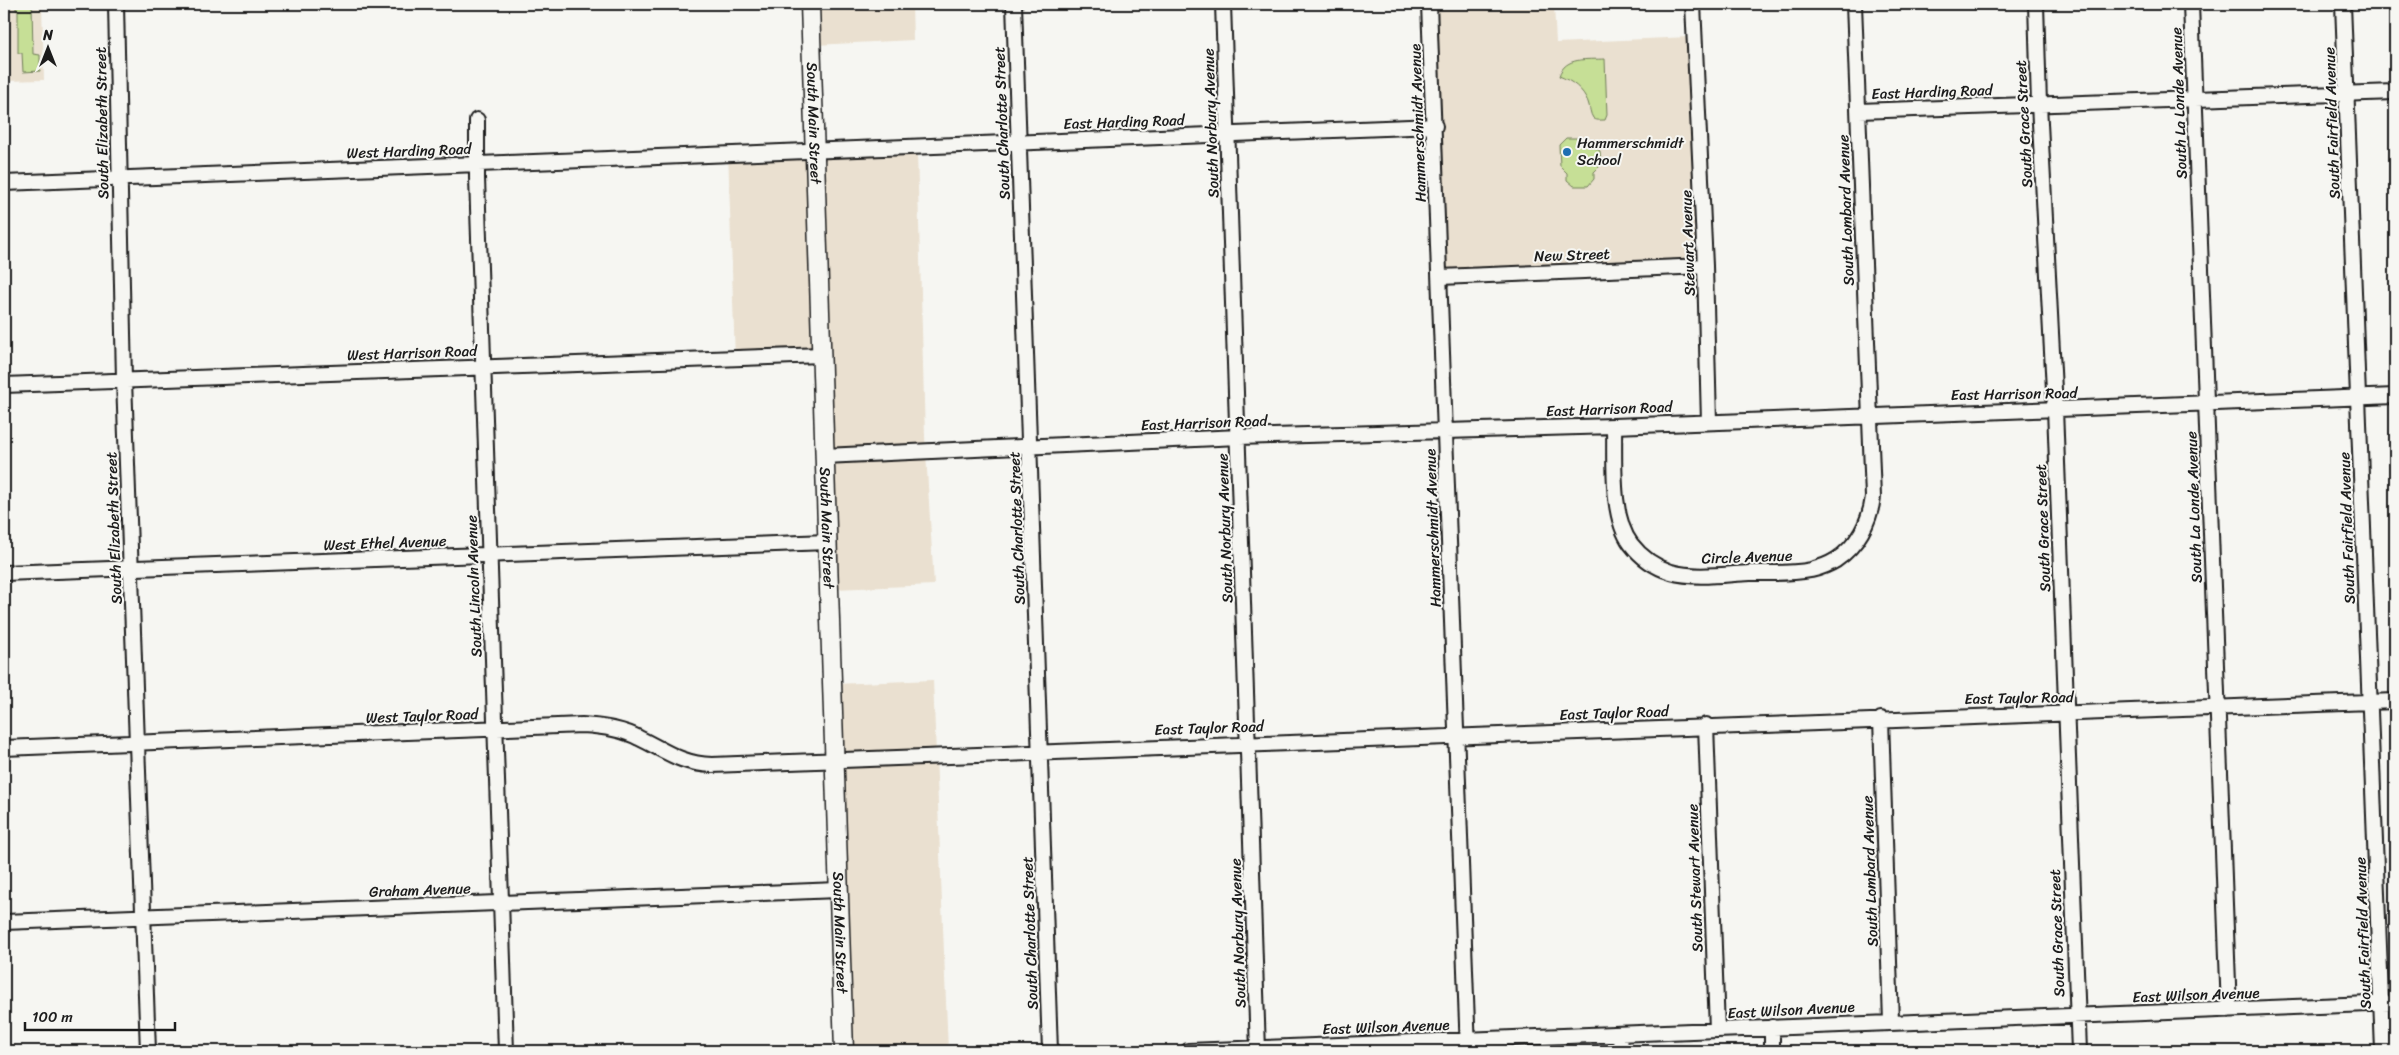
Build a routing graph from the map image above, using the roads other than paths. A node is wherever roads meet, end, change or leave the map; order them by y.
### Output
1 (116, 4) edge
2 (810, 4) edge
3 (1014, 4) edge
4 (1223, 4) edge
5 (1429, 4) edge
6 (1693, 4) edge
7 (1854, 4) edge
8 (2036, 4) edge
9 (2191, 4) edge
10 (2344, 4) edge
11 (2395, 92) edge
12 (2347, 93) junction
13 (2195, 99) junction
14 (2039, 104) junction
15 (1859, 111) junction
16 (478, 120) dead end
17 (1435, 126) junction
18 (1228, 134) junction
19 (1019, 142) junction
20 (815, 151) junction
21 (477, 165) junction
22 (119, 178) junction
23 (4, 182) edge
24 (1705, 266) junction
25 (1440, 277) junction
26 (821, 355) junction
27 (483, 366) junction
28 (124, 380) junction
29 (4, 384) edge
30 (2395, 396) edge
31 (2358, 397) junction
32 (2207, 403) junction
33 (2055, 410) junction
34 (1870, 414) junction
35 (1710, 422) junction
36 (1614, 426) junction
37 (1446, 431) junction
38 (1239, 437) junction
39 (1031, 447) junction
40 (824, 456) junction
41 (827, 542) junction
42 (490, 556) junction
43 (133, 569) junction
44 (4, 574) edge
45 (2395, 701) edge
46 (2370, 702) junction
47 (2218, 708) junction
48 (2066, 714) junction
49 (1881, 719) junction
50 (1706, 725) junction
51 (495, 729) junction
52 (1457, 735) junction
53 (138, 742) junction
54 (1248, 743) junction
55 (4, 748) edge
56 (1040, 752) junction
57 (834, 759) junction
58 (838, 890) junction
59 (501, 903) junction
60 (144, 916) junction
61 (4, 922) edge
62 (2388, 1004) edge
63 (2229, 1010) junction
64 (2077, 1015) junction
65 (1891, 1022) junction
66 (1772, 1027) junction
67 (1717, 1030) junction
68 (1620, 1034) junction
69 (1468, 1046) edge
70 (1258, 1050) edge
71 (148, 1051) edge
72 (506, 1051) edge
73 (844, 1051) edge
74 (1050, 1051) edge
75 (1188, 1051) edge
76 (1621, 1051) edge
77 (1772, 1051) edge
78 (2079, 1051) edge
79 (2383, 1051) edge

1 - 22 street, South Elizabeth Street
2 - 20 main road, South Main Street
3 - 19 street, South Charlotte Street
4 - 18 street, South Norbury Avenue
5 - 17 street, Hammerschmidt Avenue
6 - 24 street, Stewart Avenue
7 - 15 street, South Lombard Avenue
8 - 14 street, South Grace Street
9 - 13 street, South La Londe Avenue
10 - 12 street, South Fairfield Avenue
11 - 12 street, East Harding Road
12 - 13 street, East Harding Road
12 - 31 street, South Fairfield Avenue
13 - 14 street, East Harding Road
13 - 32 street, South La Londe Avenue
14 - 15 street, East Harding Road
14 - 33 street, South Grace Street
15 - 34 street, South Lombard Avenue
16 - 21 street, South Lincoln Avenue
17 - 18 street, East Harding Road
17 - 25 street, Hammerschmidt Avenue
18 - 19 street, East Harding Road
18 - 38 street, South Norbury Avenue
19 - 20 street, East Harding Road
19 - 39 street, South Charlotte Street
20 - 21 street, West Harding Road
20 - 26 main road, South Main Street
21 - 22 street, West Harding Road
21 - 27 street, South Lincoln Avenue
22 - 23 street, West Harding Road
22 - 28 street, South Elizabeth Street
24 - 25 street, New Street
24 - 35 street, Stewart Avenue
25 - 37 street, Hammerschmidt Avenue
26 - 27 street, West Harrison Road
26 - 40 main road, South Main Street
27 - 28 street, West Harrison Road
27 - 42 street, South Lincoln Avenue
28 - 29 street, West Harrison Road
28 - 43 street, South Elizabeth Street
30 - 31 street, East Harrison Road
31 - 32 street, East Harrison Road
31 - 46 street, South Fairfield Avenue
32 - 33 street, East Harrison Road
32 - 47 street, South La Londe Avenue
33 - 34 street, East Harrison Road
33 - 48 street, South Grace Street
34 - 35 street, East Harrison Road
34 - 36 street, Circle Avenue
35 - 36 street, East Harrison Road
36 - 37 street, East Harrison Road
37 - 38 street, East Harrison Road
37 - 52 street, Hammerschmidt Avenue
38 - 39 street, East Harrison Road
38 - 54 street, South Norbury Avenue
39 - 40 street, East Harrison Road
39 - 56 street, South Charlotte Street
40 - 41 main road, South Main Street
41 - 42 street, West Ethel Avenue
41 - 57 main road, South Main Street
42 - 43 street, West Ethel Avenue
42 - 51 street, South Lincoln Avenue
43 - 44 street, West Ethel Avenue
43 - 53 street, South Elizabeth Street
45 - 46 street, East Taylor Road
46 - 47 street, East Taylor Road
46 - 62 street, South Fairfield Avenue
47 - 48 street, East Taylor Road
47 - 63 street, South La Londe Avenue
48 - 49 street, East Taylor Road
48 - 64 street, South Grace Street
49 - 50 street, East Taylor Road
49 - 65 street, South Lombard Avenue
50 - 52 street, East Taylor Road
50 - 67 street, South Stewart Avenue
51 - 53 street, West Taylor Road
51 - 57 street, West Taylor Road
51 - 59 street, South Lincoln Avenue
52 - 54 street, East Taylor Road
52 - 69 street, Hammerschmidt Avenue
53 - 55 street, West Taylor Road
53 - 60 street, South Elizabeth Street
54 - 56 street, East Taylor Road
54 - 70 street, South Norbury Avenue
56 - 57 street, East Taylor Road
56 - 74 street, South Charlotte Street
57 - 58 main road, South Main Street
58 - 59 street, Graham Avenue
58 - 73 main road, South Main Street
59 - 60 street, Graham Avenue
59 - 72 street, South Lincoln Avenue
60 - 61 street, Graham Avenue
60 - 71 street, South Elizabeth Street
62 - 63 street, East Wilson Avenue
62 - 79 street, South Fairfield Avenue
63 - 64 street, East Wilson Avenue
64 - 65 street, East Wilson Avenue
64 - 78 street, South Grace Street
65 - 66 street, East Wilson Avenue
66 - 67 street, East Wilson Avenue
66 - 77 street
67 - 68 street, East Wilson Avenue
68 - 69 street, East Wilson Avenue
68 - 76 street
69 - 70 street, East Wilson Avenue
70 - 75 street, East Wilson Avenue

